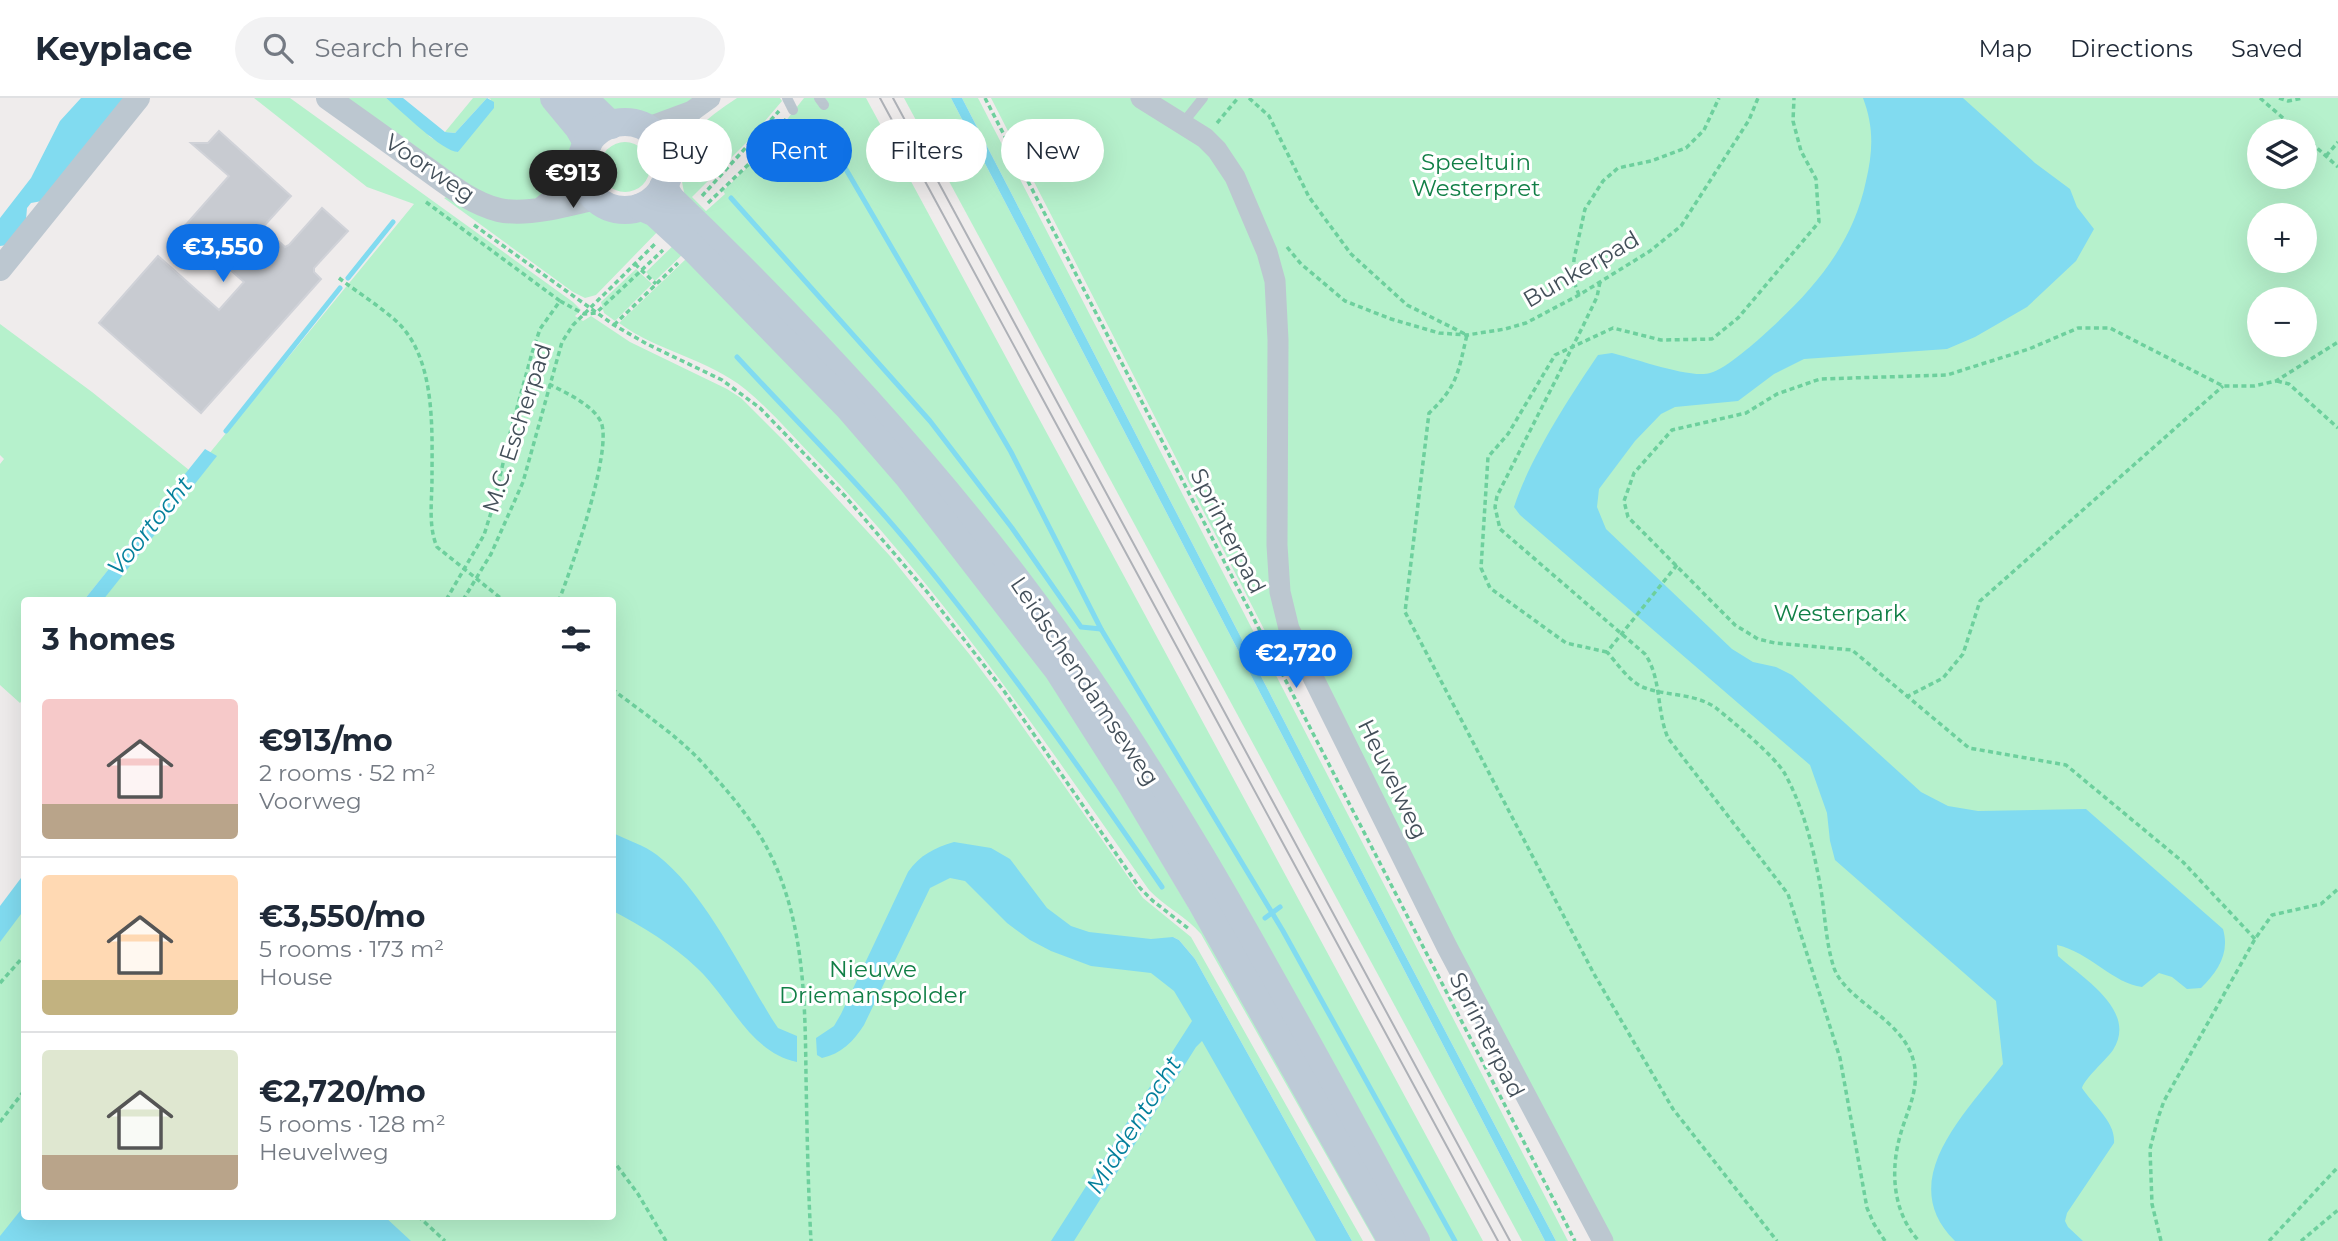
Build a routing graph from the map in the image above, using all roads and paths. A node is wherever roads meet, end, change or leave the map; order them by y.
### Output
1 (138, 98) edge
2 (328, 98) edge
3 (554, 98) edge
4 (583, 98) edge
5 (710, 98) edge
6 (985, 98) edge
7 (1141, 98) edge
8 (1203, 98) edge
9 (1238, 98) edge
10 (1249, 98) edge
11 (1719, 98) edge
12 (1758, 98) edge
13 (1794, 98) edge
14 (2260, 98) edge
15 (2279, 98) edge
16 (2303, 98) edge
17 (789, 103) edge
18 (692, 111) junction
19 (1188, 118) junction
20 (670, 119) edge
21 (686, 119) edge
22 (2284, 119) edge
23 (611, 125) junction
24 (637, 125) edge
25 (2338, 142) edge
26 (587, 144) junction
27 (2317, 148) edge
28 (2326, 156) junction
29 (732, 165) edge
30 (2338, 167) edge
31 (665, 182) edge
32 (716, 182) edge
33 (724, 182) edge
34 (727, 185) junction
35 (589, 186) junction
36 (663, 187) junction
37 (698, 200) dead end
38 (426, 202) dead end
39 (641, 207) junction
40 (704, 207) dead end
41 (660, 239) dead end
42 (1284, 243) dead end
43 (667, 246) dead end
44 (680, 261) dead end
45 (635, 264) junction
46 (0, 269) edge
47 (641, 270) junction
48 (339, 278) dead end
49 (1600, 282) junction
50 (656, 284) junction
51 (1579, 295) junction
52 (560, 301) junction
53 (590, 307) junction
54 (596, 313) junction
55 (584, 314) junction
56 (614, 325) junction
57 (1467, 335) junction
58 (2338, 342) edge
59 (1571, 347) junction
60 (2276, 381) junction
61 (549, 384) junction
62 (2222, 386) junction
63 (2338, 428) edge
64 (1676, 565) junction
65 (464, 570) junction
66 (477, 579) junction
67 (448, 597) edge
68 (465, 597) edge
69 (499, 597) edge
70 (560, 597) edge
71 (1621, 632) junction
72 (1606, 652) junction
73 (1658, 691) junction
74 (616, 692) edge
75 (1906, 697) junction
76 (2338, 889) edge
77 (1195, 936) dead end
78 (2255, 939) junction
79 (21, 959) edge
80 (0, 983) edge
81 (21, 1095) edge
82 (0, 1122) edge
83 (616, 1164) edge
84 (2338, 1167) edge
85 (2338, 1210) edge
86 (422, 1220) edge
87 (445, 1241) edge
88 (666, 1241) edge
89 (811, 1241) edge
90 (1392, 1241) edge
91 (1416, 1241) edge
92 (1575, 1241) edge
93 (1603, 1241) edge
94 (1777, 1241) edge
95 (1885, 1241) edge
96 (1919, 1241) edge
97 (2161, 1241) edge
98 (2269, 1241) edge
99 (2301, 1241) edge

1 - 46 street
2 - 35 street, Voorweg
3 - 26 main road
4 - 23 main road
5 - 18 street
6 - 92 path, Sprinterpad
7 - 19 street, Heuvelweg
8 - 19 lane
9 - 19 path
10 - 57 path
11 - 51 path
12 - 49 path, Bunkerpad
13 - 59 path
14 - 22 path
15 - 16 path
17 - 29 path
17 - 34 path
18 - 20 street
18 - 21 street
19 - 93 street, Heuvelweg
23 - 24 main road
23 - 26 main road
25 - 28 path
26 - 35 main road
27 - 28 path
28 - 30 path
31 - 36 main road
32 - 37 path
33 - 34 path
34 - 40 path
35 - 39 main road
36 - 39 main road
36 - 91 main road, Leidschendamseweg
38 - 52 path
39 - 90 main road, Leidschendamseweg
41 - 45 path, M.C. Escherpad
42 - 57 path, Bunkerpad
43 - 47 path
44 - 50 path
45 - 47 path
45 - 53 path, M.C. Escherpad
47 - 50 path
47 - 54 path
48 - 65 path
49 - 51 path, Bunkerpad
49 - 59 path
50 - 56 path
51 - 57 path, Bunkerpad
52 - 55 path
52 - 65 path
53 - 54 path
53 - 55 path, M.C. Escherpad
54 - 55 path
54 - 56 path
55 - 61 path, M.C. Escherpad
56 - 77 path
57 - 94 path
58 - 60 path
59 - 71 path
59 - 72 path
60 - 62 path
60 - 63 path
61 - 66 path, M.C. Escherpad
61 - 70 path
62 - 64 path
62 - 75 path
64 - 71 path
64 - 75 path
65 - 66 path
65 - 67 path
66 - 68 path, M.C. Escherpad
66 - 69 path
71 - 72 path
71 - 73 path
72 - 73 path
73 - 95 path
73 - 96 path
74 - 89 path
75 - 78 path
76 - 78 path
78 - 97 path
79 - 80 path
81 - 82 path
83 - 88 path
84 - 98 path
85 - 99 path
86 - 87 path

